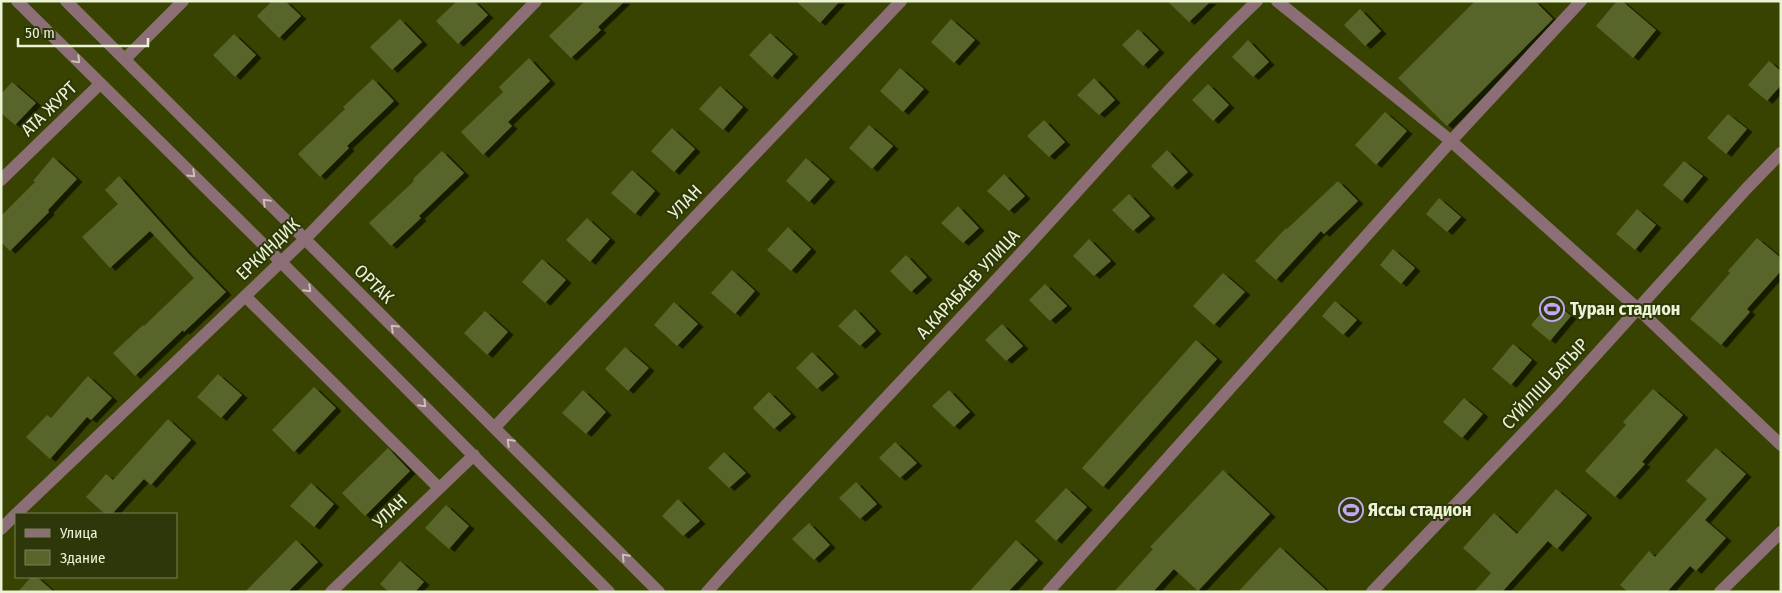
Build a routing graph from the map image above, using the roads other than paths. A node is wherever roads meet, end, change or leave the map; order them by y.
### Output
1 (17, 1) edge
2 (66, 1) edge
3 (183, 1) edge
4 (536, 1) edge
5 (901, 1) edge
6 (1257, 1) edge
7 (1277, 1) edge
8 (1581, 1) edge
9 (125, 59) junction
10 (100, 84) junction
11 (1451, 141) junction
12 (1781, 153) edge
13 (1, 180) edge
14 (304, 240) junction
15 (281, 262) junction
16 (246, 296) junction
17 (1638, 309) junction
18 (495, 427) junction
19 (1781, 445) edge
20 (474, 455) junction
21 (439, 488) junction
22 (17, 513) edge
23 (15, 515) edge
24 (1, 529) edge
25 (1781, 532) edge
26 (331, 592) edge
27 (609, 592) edge
28 (659, 592) edge
29 (707, 592) edge
30 (1048, 592) edge
31 (1372, 592) edge
32 (1720, 592) edge

1 -> 10 street
2 - 9 street, ОРТАК
3 - 9 street
4 - 14 street, ЕРКИНДИК
5 - 18 street, УЛАН
6 - 29 street, А.КАРАБАЕВ УЛИЦА
7 - 11 street
8 - 11 street
14 -> 9 street, ОРТАК
10 - 13 street, АТА ЖУРТ
10 -> 15 street
11 - 17 street
11 - 30 street
12 - 17 street, СҮЙІЛІШ БАТЫР
14 - 15 street, ЕРКИНДИК
18 -> 14 street, ОРТАК
15 - 16 street, ЕРКИНДИК
15 -> 20 street
16 - 21 street
16 - 22 street, ЕРКИНДИК
17 - 19 street
17 - 31 street, СҮЙІЛІШ БАТЫР
28 -> 18 street, ОРТАК
20 - 21 street, УЛАН
20 - 27 street
21 - 26 street, УЛАН
23 - 24 street, ЕРКИНДИК
25 - 32 street

